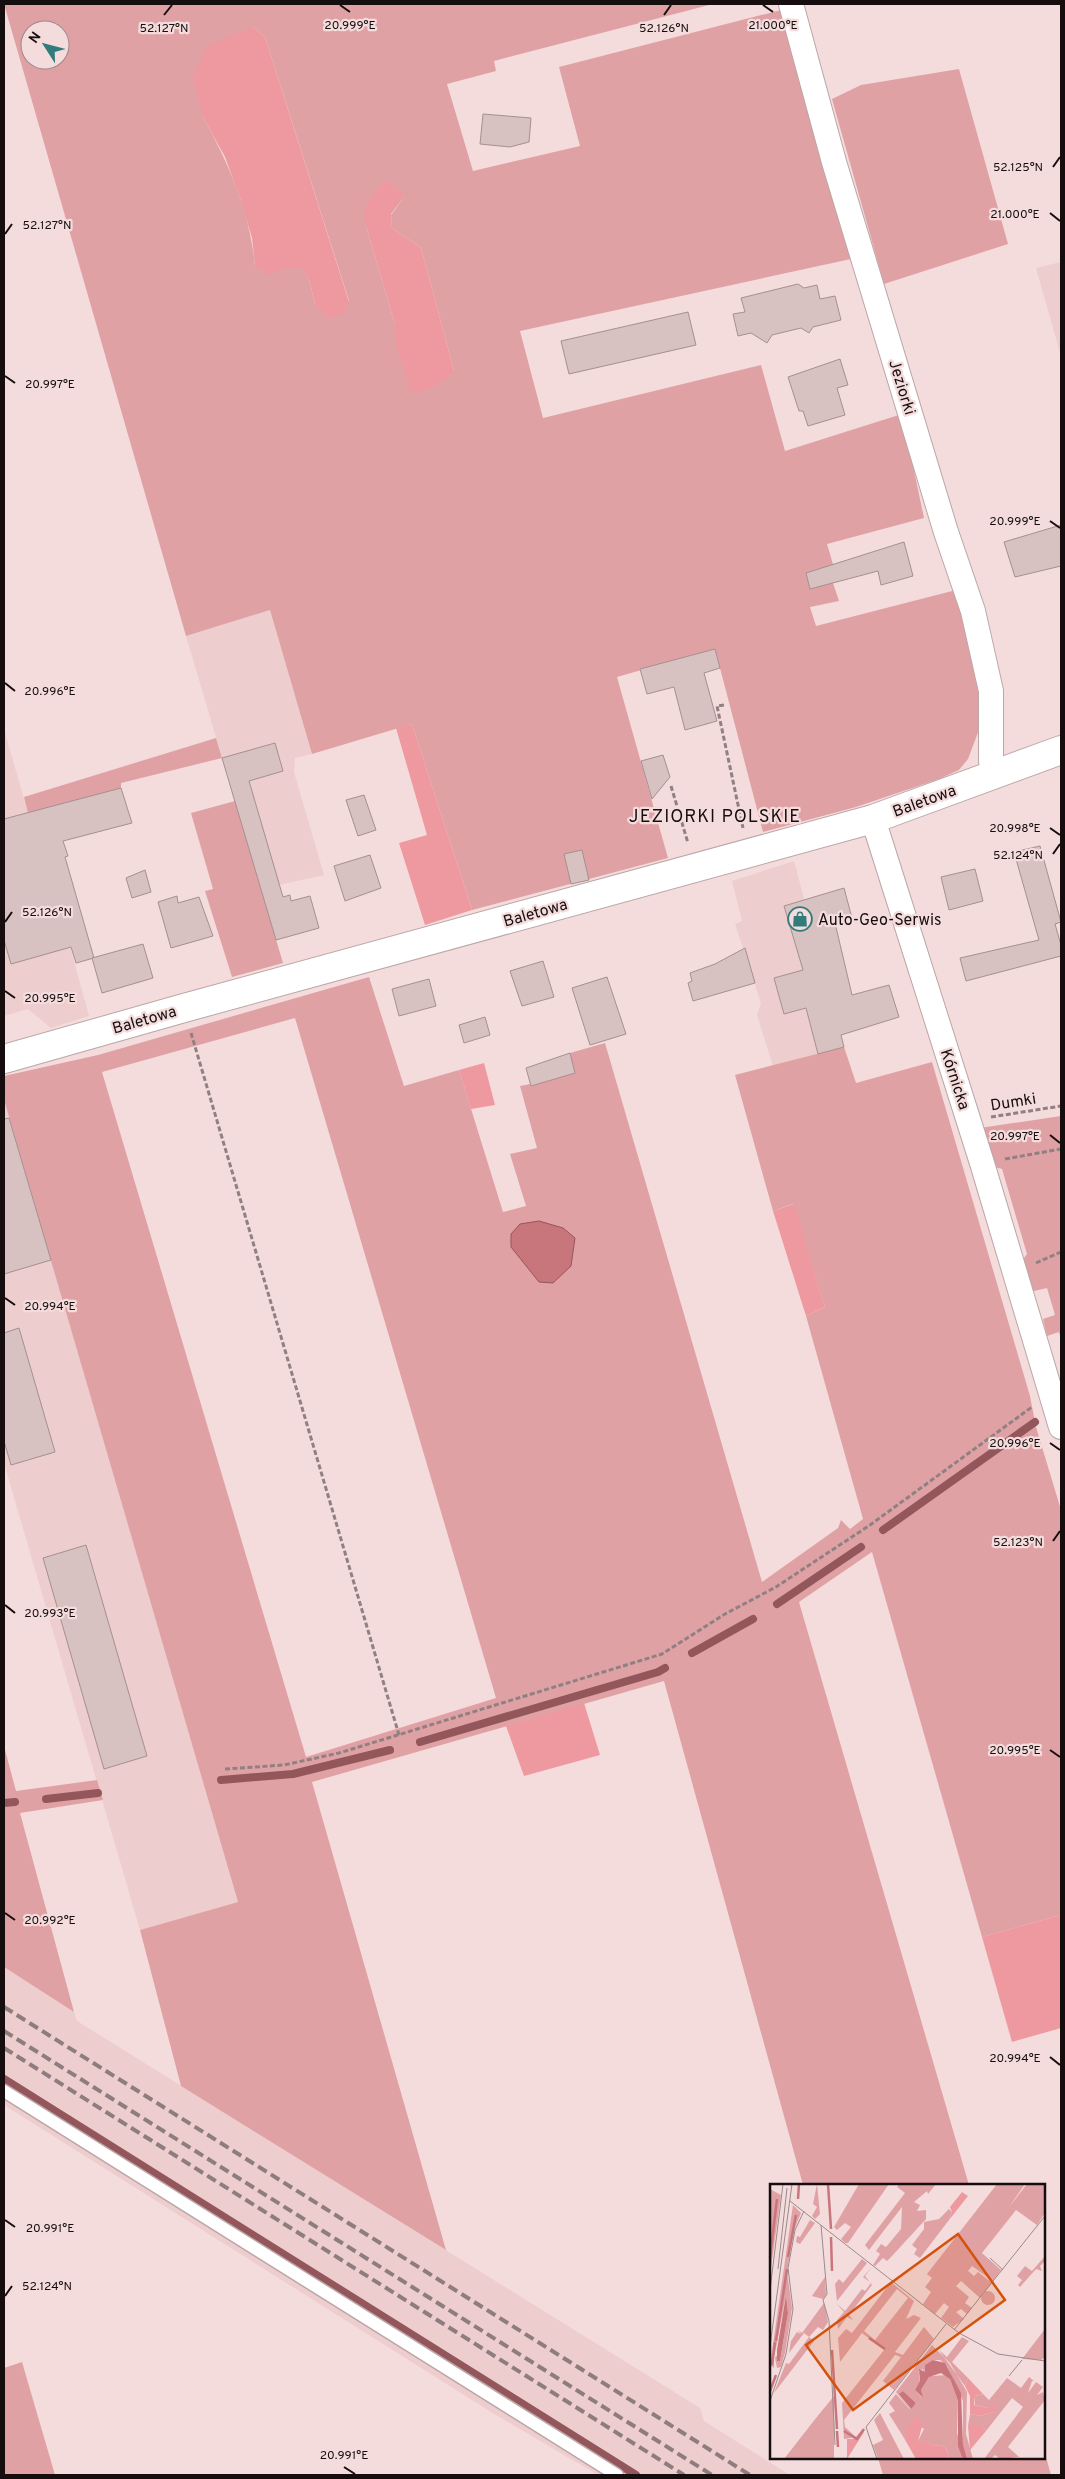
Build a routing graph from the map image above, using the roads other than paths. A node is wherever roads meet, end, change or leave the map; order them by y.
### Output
1 (791, 4) edge
2 (1061, 750) edge
3 (993, 774) junction
4 (873, 819) junction
5 (4, 1060) edge
6 (1061, 1427) edge
7 (4, 2091) edge
8 (617, 2475) edge

1 - 3 street, Jeziorki
2 - 3 street, Baletowa
3 - 4 street, Baletowa
4 - 5 street, Baletowa
4 - 6 street, Kórnicka
7 - 8 lane

